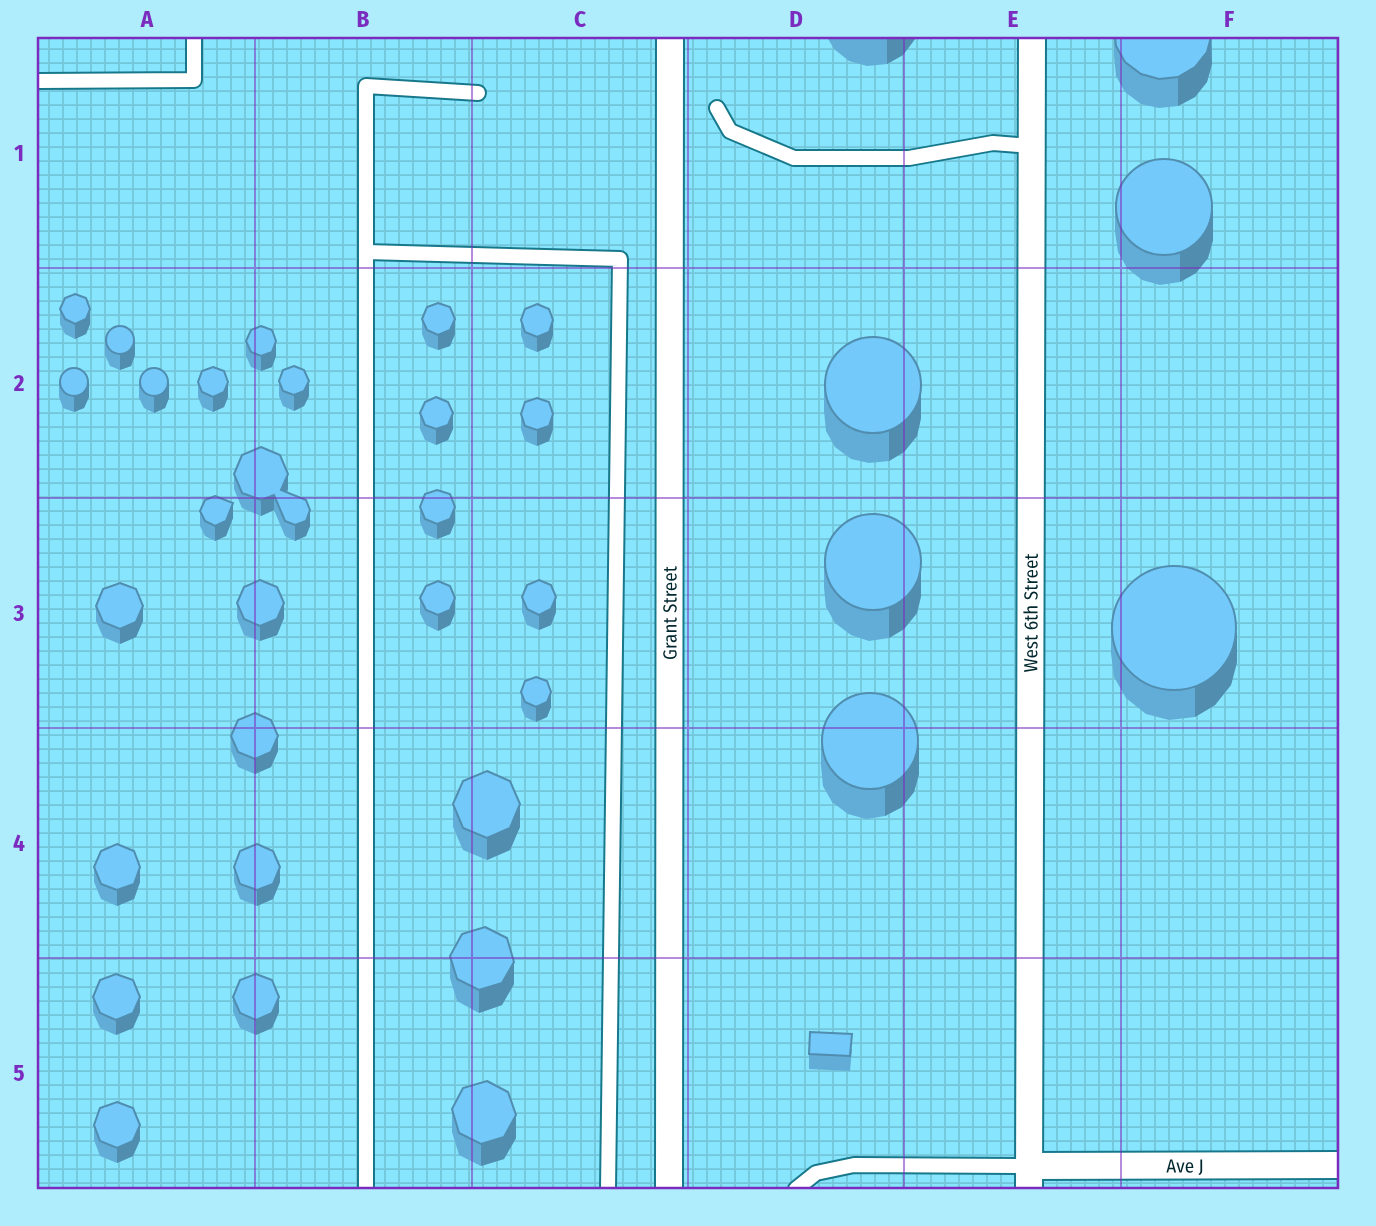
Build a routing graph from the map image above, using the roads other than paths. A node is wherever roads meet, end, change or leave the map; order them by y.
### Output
1 (194, 37) edge
2 (670, 37) edge
3 (1032, 37) edge
4 (37, 81) edge
5 (478, 93) dead end
6 (717, 108) dead end
7 (1032, 146) junction
8 (366, 252) junction
9 (1339, 1165) edge
10 (1029, 1178) edge
11 (366, 1189) edge
12 (608, 1189) edge
13 (669, 1189) edge
14 (796, 1189) edge

1 - 4 lane
2 - 13 street, Grant Street
3 - 7 street, West 6th Street
5 - 8 lane
6 - 7 lane
7 - 10 street, West 6th Street
8 - 11 lane
8 - 12 lane
9 - 10 street, Ave J
10 - 14 lane

